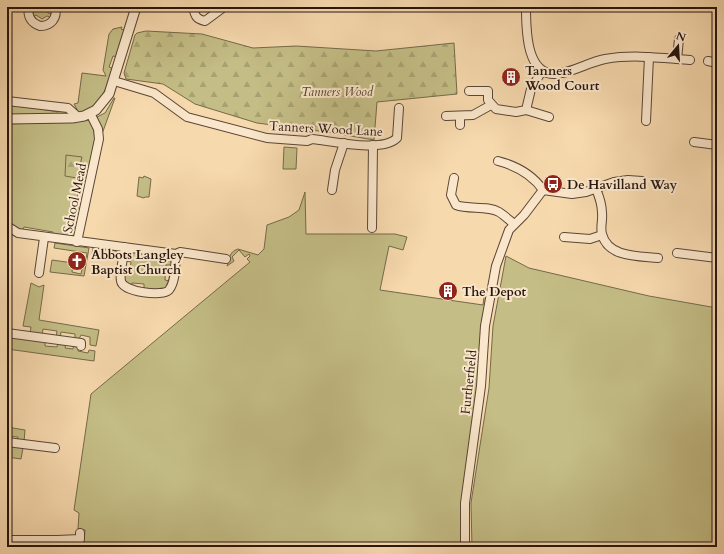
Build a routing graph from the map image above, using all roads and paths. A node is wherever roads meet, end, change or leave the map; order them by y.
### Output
1 (29, 7) edge
2 (55, 7) edge
3 (136, 7) edge
4 (193, 7) edge
5 (224, 7) edge
6 (526, 7) edge
7 (679, 39) dead end
8 (649, 57) junction
9 (677, 59) junction
10 (690, 60) dead end
11 (708, 61) dead end
12 (717, 63) edge
13 (542, 71) junction
14 (114, 81) junction
15 (469, 91) dead end
16 (7, 101) edge
17 (491, 105) junction
18 (399, 108) dead end
19 (526, 110) junction
20 (90, 113) junction
21 (446, 116) dead end
22 (460, 116) junction
23 (549, 116) dead end
24 (78, 117) junction
25 (7, 119) edge
26 (646, 121) dead end
27 (460, 125) dead end
28 (694, 142) dead end
29 (344, 143) junction
30 (373, 145) junction
31 (717, 145) edge
32 (498, 161) dead end
33 (454, 178) dead end
34 (642, 181) dead end
35 (596, 189) junction
36 (332, 190) dead end
37 (543, 190) junction
38 (514, 224) junction
39 (7, 228) edge
40 (372, 228) dead end
41 (602, 235) junction
42 (564, 237) dead end
43 (44, 238) junction
44 (77, 242) junction
45 (125, 247) junction
46 (677, 253) dead end
47 (176, 254) junction
48 (658, 258) dead end
49 (717, 258) edge
50 (226, 259) dead end
51 (39, 273) dead end
52 (7, 333) edge
53 (81, 342) dead end
54 (7, 442) edge
55 (55, 448) dead end
56 (80, 533) dead end
57 (7, 540) edge
58 (57, 543) edge
59 (465, 547) edge

1 - 2 street
3 - 14 street
4 - 5 street
6 - 13 street
7 - 9 street
8 - 9 street
8 - 13 street
8 - 26 street
9 - 10 street
11 - 12 street
13 - 19 street
14 - 20 street
14 - 29 street, Tanners Wood Lane
15 - 17 street
16 - 24 street
17 - 19 street
17 - 22 street
18 - 30 street, Tanners Wood Lane
19 - 23 street
20 - 24 street
20 - 44 street, School Mead
21 - 22 street
22 - 27 street
24 - 25 street
28 - 31 street
29 - 30 street, Tanners Wood Lane
29 - 36 street
30 - 40 street
32 - 37 street
33 - 38 street
34 - 35 street
35 - 37 street
35 - 41 street
37 - 38 street, Furtherfield
38 - 59 street, Furtherfield
39 - 43 street, School Mead
41 - 42 street
41 - 48 street
43 - 44 street, School Mead
43 - 51 street
44 - 45 street
45 - 47 street
45 - 47 street
46 - 49 street
47 - 50 street
52 - 53 street
54 - 55 street
56 - 58 street
57 - 58 street

